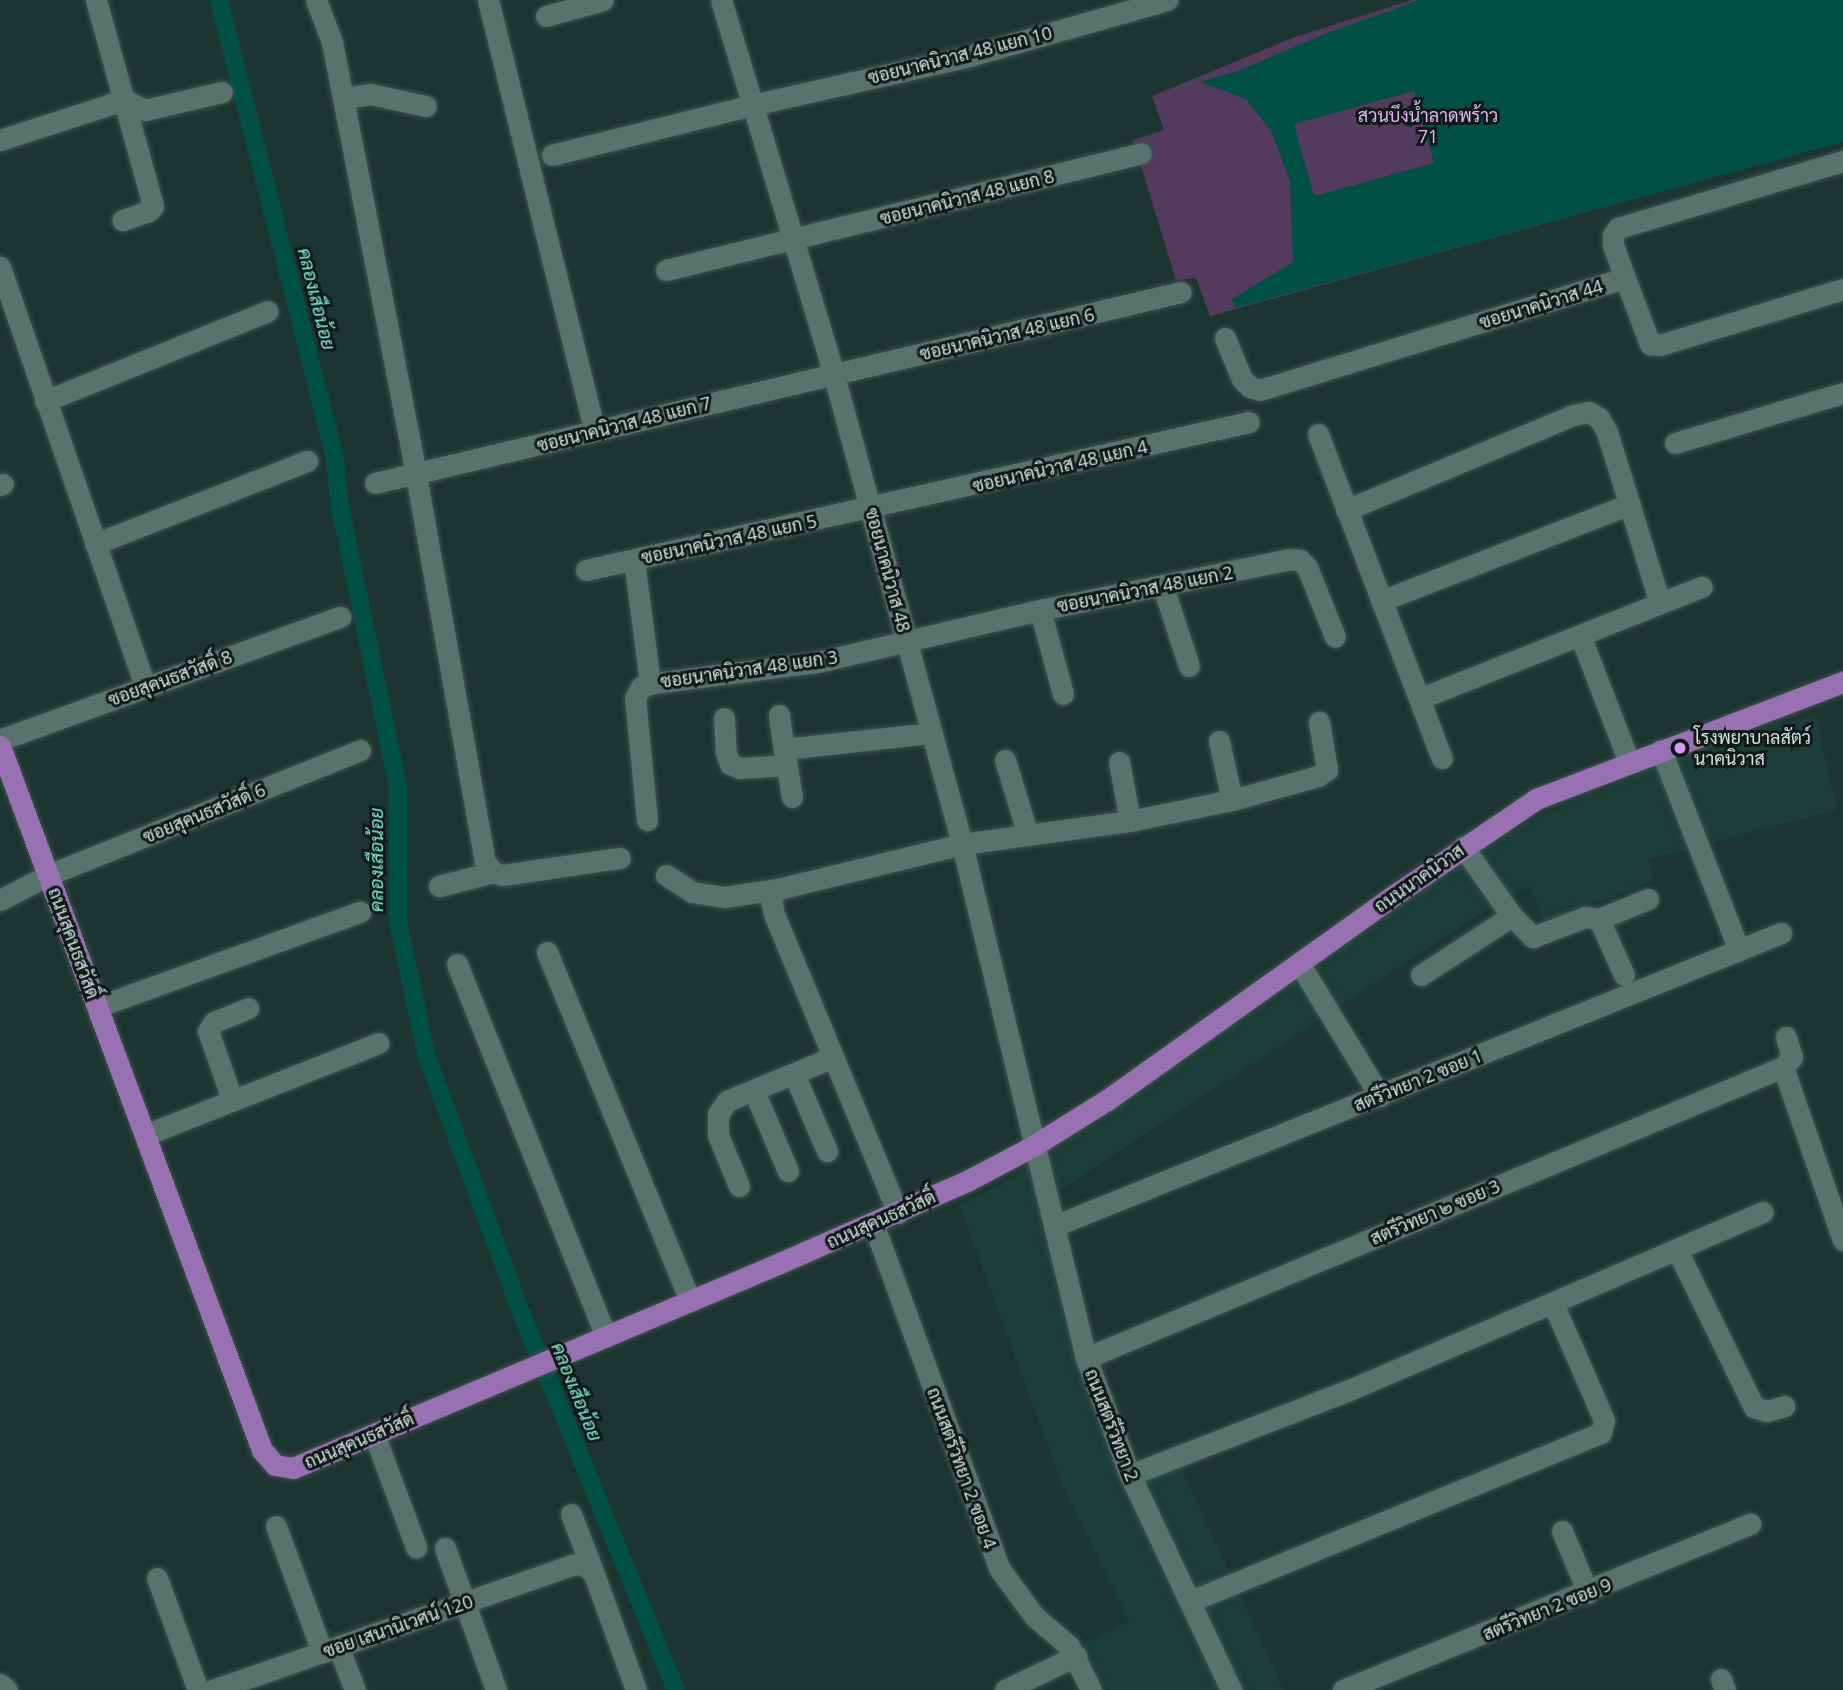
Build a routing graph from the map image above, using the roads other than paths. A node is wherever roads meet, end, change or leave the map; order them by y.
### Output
1 (96, 0) edge
2 (316, 0) edge
3 (488, 0) edge
4 (603, 0) edge
5 (721, 0) edge
6 (1167, 0) edge
7 (546, 16) dead end
8 (222, 92) dead end
9 (343, 98) junction
10 (124, 100) junction
11 (752, 105) junction
12 (426, 106) dead end
13 (0, 140) edge
14 (1141, 153) dead end
15 (552, 155) dead end
16 (1843, 161) edge
17 (123, 220) dead end
18 (792, 237) junction
19 (0, 267) edge
20 (666, 270) dead end
21 (1625, 278) junction
22 (1843, 289) edge
23 (1181, 292) dead end
24 (268, 311) dead end
25 (1226, 338) dead end
26 (833, 372) junction
27 (1843, 393) edge
28 (45, 401) junction
29 (1249, 422) dead end
30 (595, 431) junction
31 (1318, 434) dead end
32 (1675, 443) dead end
33 (307, 461) dead end
34 (416, 475) junction
35 (375, 483) dead end
36 (1630, 504) junction
37 (871, 508) junction
38 (1346, 510) junction
39 (95, 544) junction
40 (634, 560) junction
41 (586, 570) dead end
42 (1163, 587) junction
43 (1702, 587) dead end
44 (1381, 601) junction
45 (1660, 603) junction
46 (1040, 610) junction
47 (340, 617) dead end
48 (1580, 635) junction
49 (1335, 637) dead end
50 (907, 639) junction
51 (1188, 666) dead end
52 (650, 684) junction
53 (1842, 684) edge
54 (145, 687) junction
55 (1063, 694) dead end
56 (1420, 698) junction
57 (779, 715) dead end
58 (724, 718) dead end
59 (1319, 722) dead end
60 (932, 733) junction
61 (0, 740) edge
62 (1219, 741) dead end
63 (0, 746) edge
64 (360, 750) dead end
65 (1661, 750) junction
66 (786, 757) junction
67 (1443, 758) dead end
68 (1005, 760) dead end
69 (1119, 762) dead end
70 (1629, 762) junction
71 (792, 796) dead end
72 (1232, 800) junction
73 (647, 820) dead end
74 (1130, 821) junction
75 (1028, 835) junction
76 (962, 844) junction
77 (1463, 847) junction
78 (621, 858) dead end
79 (493, 872) junction
80 (48, 875) junction
81 (666, 875) dead end
82 (439, 886) dead end
83 (778, 889) junction
84 (1648, 899) dead end
85 (0, 900) edge
86 (360, 912) dead end
87 (1512, 916) junction
88 (1599, 919) junction
89 (1781, 933) dead end
90 (1739, 950) junction
91 (547, 952) dead end
92 (1299, 962) junction
93 (457, 964) dead end
94 (1421, 975) dead end
95 (1625, 975) dead end
96 (97, 1007) junction
97 (248, 1008) dead end
98 (1786, 1037) dead end
99 (379, 1042) dead end
100 (833, 1057) junction
101 (1783, 1066) junction
102 (793, 1074) junction
103 (754, 1091) junction
104 (1380, 1096) junction
105 (232, 1098) junction
106 (145, 1135) junction
107 (1033, 1146) junction
108 (827, 1151) dead end
109 (788, 1171) dead end
110 (739, 1186) dead end
111 (1763, 1212) dead end
112 (898, 1213) junction
113 (873, 1223) junction
114 (1054, 1226) junction
115 (1843, 1240) edge
116 (1677, 1250) junction
117 (690, 1301) junction
118 (1553, 1303) junction
119 (606, 1336) junction
120 (1086, 1358) junction
121 (1784, 1406) dead end
122 (374, 1434) junction
123 (1130, 1475) junction
124 (571, 1514) dead end
125 (1750, 1524) dead end
126 (276, 1526) dead end
127 (1562, 1531) dead end
128 (416, 1547) dead end
129 (445, 1549) dead end
130 (589, 1569) junction
131 (157, 1578) dead end
132 (1588, 1592) junction
133 (1191, 1601) junction
134 (464, 1602) junction
135 (330, 1649) junction
136 (1076, 1656) junction
137 (0, 1684) edge
138 (7, 1690) edge
139 (211, 1690) edge
140 (355, 1690) edge
141 (496, 1690) edge
142 (636, 1690) edge
143 (1005, 1690) edge
144 (1091, 1690) edge
145 (1231, 1690) edge
146 (1343, 1690) edge

1 - 10 street
2 - 9 street
3 - 30 street
4 - 7 street
5 - 11 street, ซอยนาคนิวาส 48
6 - 11 street, ซอยนาคนิวาส 48 แยก 10
8 - 10 street
9 - 12 street
9 - 34 street
10 - 13 street
10 - 17 street
11 - 15 street, ซอยนาคนิวาส 48 แยก 10
11 - 18 street, ซอยนาคนิวาส 48
14 - 18 street, ซอยนาคนิวาส 48 แยก 8
16 - 21 street
18 - 20 street, ซอยนาคนิวาส 48 แยก 8
18 - 26 street, ซอยนาคนิวาส 48
19 - 28 street
21 - 22 street, ซอยนาคนิวาส 44
21 - 25 street, ซอยนาคนิวาส 44
23 - 26 street, ซอยนาคนิวาส 48 แยก 6
24 - 28 street
26 - 30 street, ซอยนาคนิวาส 48 แยก 7
26 - 37 street, ซอยนาคนิวาส 48
27 - 32 street
28 - 39 street
29 - 37 street, ซอยนาคนิวาส 48 แยก 4
30 - 34 street, ซอยนาคนิวาส 48 แยก 7
31 - 38 street
33 - 39 street
34 - 35 street, ซอยนาคนิวาส 48 แยก 7
34 - 79 street
36 - 38 street
36 - 44 street
36 - 45 street
37 - 40 street, ซอยนาคนิวาส 48 แยก 5
37 - 50 street, ซอยนาคนิวาส 48
38 - 44 street
39 - 54 street
40 - 41 street, ซอยนาคนิวาส 48 แยก 5
40 - 52 street
42 - 46 street, ซอยนาคนิวาส 48 แยก 2
42 - 49 street, ซอยนาคนิวาส 48 แยก 2
42 - 51 street
43 - 45 street
44 - 56 street
45 - 48 street
46 - 50 street, ซอยนาคนิวาส 48 แยก 2
46 - 55 street
47 - 54 street, ซอยสุคนธสวัสดิ์ 8
48 - 56 street
48 - 70 street
50 - 52 street, ซอยนาคนิวาส 48 แยก 3
50 - 60 street, ซอยนาคนิวาส 48
52 - 73 street, ซอยนาคนิวาส 48 แยก 3
53 - 65 main road, ถนนนาคนิวาส
54 - 61 street, ซอยสุคนธสวัสดิ์ 8
56 - 67 street
57 - 66 street
58 - 66 street
59 - 72 street
60 - 66 street
60 - 76 street, ซอยนาคนิวาส 48
62 - 72 street
63 - 80 main road, ถนนสุคนธสวัสดิ์
64 - 80 street, ซอยสุคนธสวัสดิ์ 6
65 - 70 main road, ถนนนาคนิวาส
65 - 90 street
66 - 71 street
68 - 75 street
69 - 74 street
70 - 77 main road, ถนนนาคนิวาส
72 - 74 street
74 - 75 street
75 - 76 street
76 - 83 street
76 - 107 street, ซอยนาคนิวาส 48
77 - 87 street
77 - 92 main road, ถนนนาคนิวาส
78 - 79 street
79 - 82 street
80 - 85 street, ซอยสุคนธสวัสดิ์ 6
80 - 96 main road, ถนนสุคนธสวัสดิ์
81 - 83 street
83 - 100 street
84 - 88 street
86 - 96 street
87 - 88 street
87 - 94 street
88 - 95 street
89 - 90 street, สตรีวิทยา 2 ซอย 1
90 - 104 street, สตรีวิทยา 2 ซอย 1
91 - 117 street
92 - 104 street
92 - 107 main road, ถนนนาคนิวาส
93 - 119 street
96 - 106 main road, ถนนสุคนธสวัสดิ์
97 - 105 street
98 - 101 street
99 - 105 street
100 - 102 street
100 - 112 street
101 - 115 street
101 - 120 street, สตรีวิทยา ๒ ซอย 3
102 - 103 street
102 - 108 street
103 - 109 street
103 - 110 street
104 - 114 street, สตรีวิทยา 2 ซอย 1
105 - 106 street
106 - 122 main road, ถนนสุคนธสวัสดิ์
107 - 112 main road, ถนนสุคนธสวัสดิ์
107 - 114 street, ถนนสตรีวิทยา 2
111 - 116 street
112 - 113 main road, ถนนสุคนธสวัสดิ์
113 - 117 main road, ถนนสุคนธสวัสดิ์
113 - 136 street, ถนนสตรีวิทยา 2 ซอย 4
114 - 120 street, ถนนสตรีวิทยา 2
116 - 118 street
116 - 121 street
117 - 119 main road, ถนนสุคนธสวัสดิ์
118 - 123 street
118 - 133 street
119 - 122 main road, ถนนสุคนธสวัสดิ์
120 - 123 street, ถนนสตรีวิทยา 2
122 - 128 street
123 - 133 street, ถนนสตรีวิทยา 2
124 - 130 street
125 - 132 street, สตรีวิทยา 2 ซอย 9
126 - 135 street
127 - 132 street
129 - 134 street
130 - 134 street, ซอย เสนานิเวศน์ 120
130 - 142 street
131 - 139 street
132 - 146 street, สตรีวิทยา 2 ซอย 9
133 - 145 street, ถนนสตรีวิทยา 2
134 - 135 street, ซอย เสนานิเวศน์ 120
134 - 141 street
135 - 139 street, ซอย เสนานิเวศน์ 120
135 - 140 street
136 - 143 street
136 - 144 street, ถนนสตรีวิทยา 2 ซอย 4
137 - 138 street

